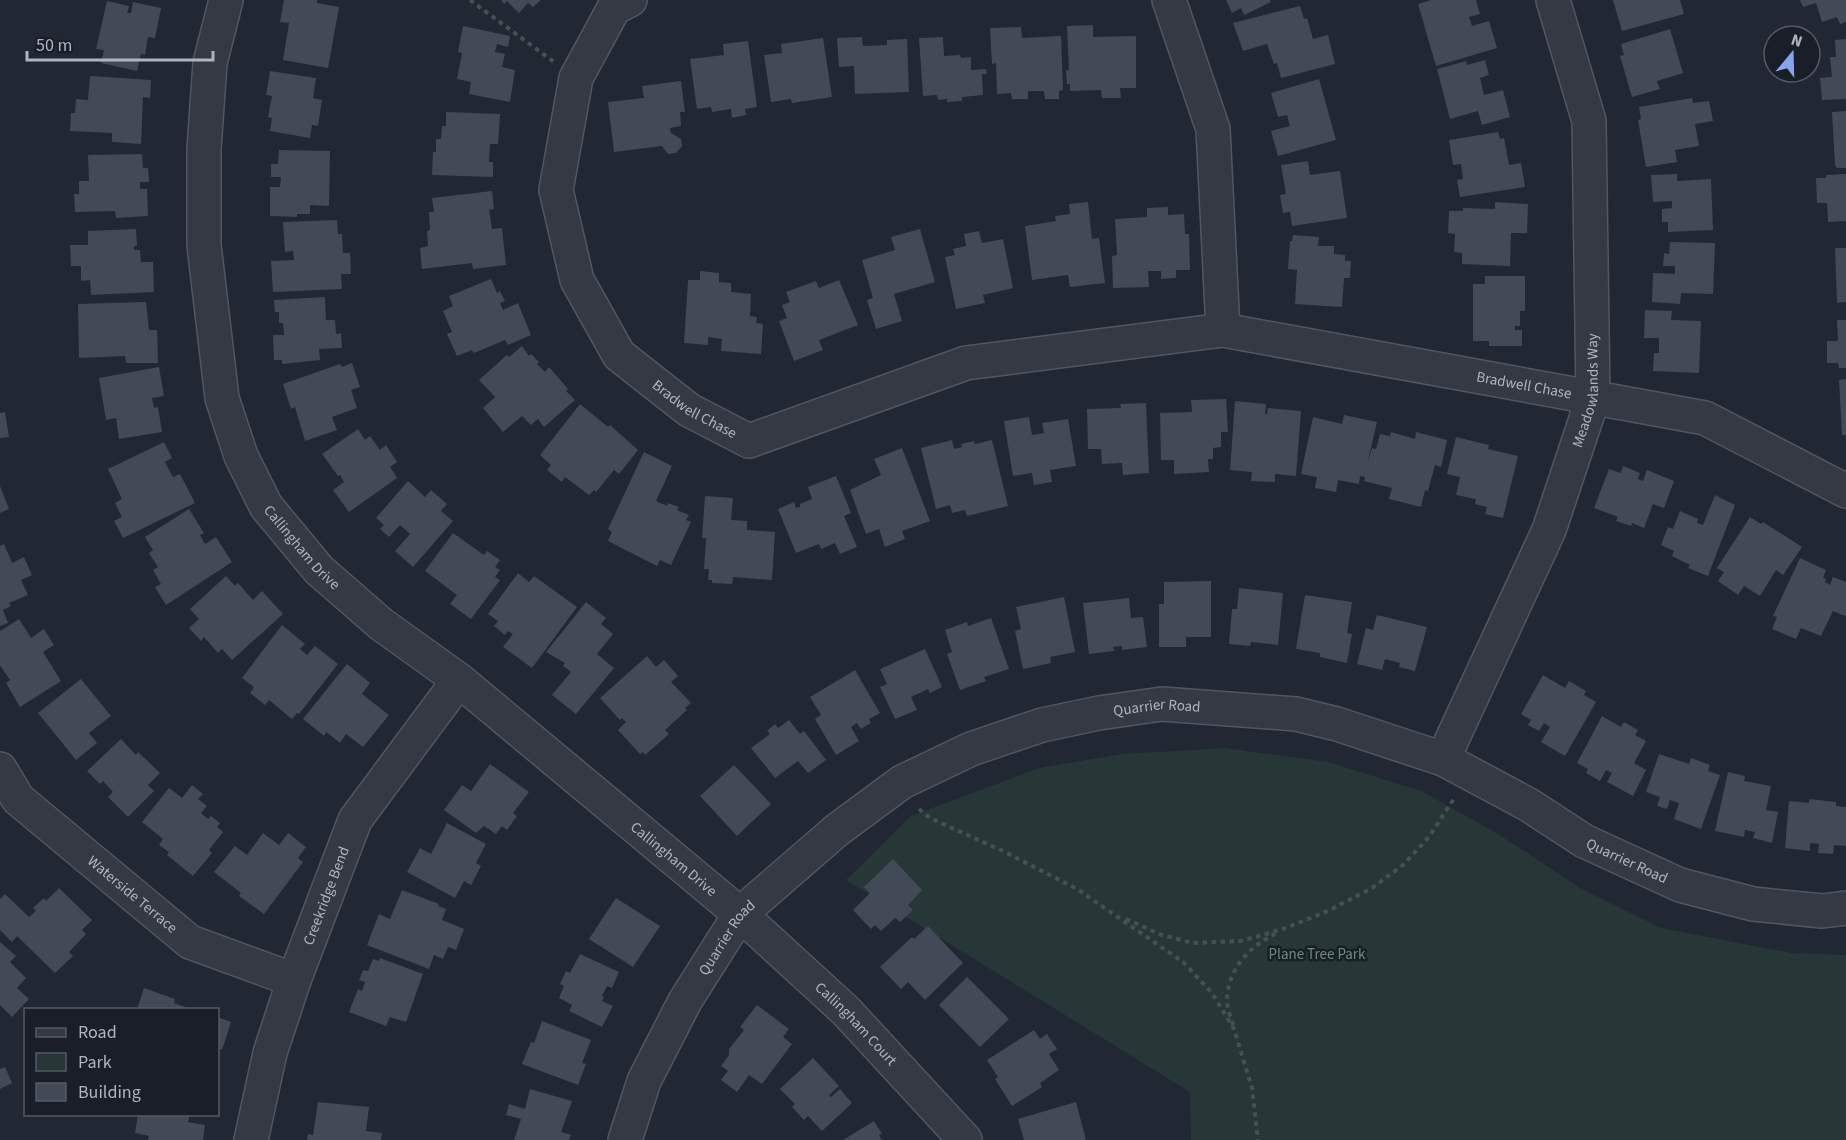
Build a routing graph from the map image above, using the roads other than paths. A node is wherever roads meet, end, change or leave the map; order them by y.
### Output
1 (226, 0) edge
2 (630, 0) edge
3 (1169, 0) edge
4 (1553, 0) edge
5 (1223, 330) junction
6 (1593, 398) junction
7 (1846, 491) edge
8 (459, 680) junction
9 (1443, 759) junction
10 (0, 769) edge
11 (9, 806) edge
12 (1846, 908) edge
13 (741, 914) junction
14 (294, 980) junction
15 (251, 1140) edge
16 (625, 1140) edge
17 (965, 1140) edge

1 - 8 street, Callingham Drive
2 - 5 street, Bradwell Chase
3 - 5 street
4 - 6 street, Meadowlands Way
5 - 6 street, Bradwell Chase
6 - 7 street, Bradwell Chase
6 - 9 street, Meadowlands Way
8 - 13 street, Callingham Drive
8 - 14 street, Creekridge Bend
9 - 12 street, Quarrier Road
9 - 13 street, Quarrier Road
10 - 11 street, Waterside Terrace
11 - 14 street, Waterside Terrace
13 - 16 street, Quarrier Road
13 - 17 street, Callingham Court
14 - 15 street, Creekridge Bend

